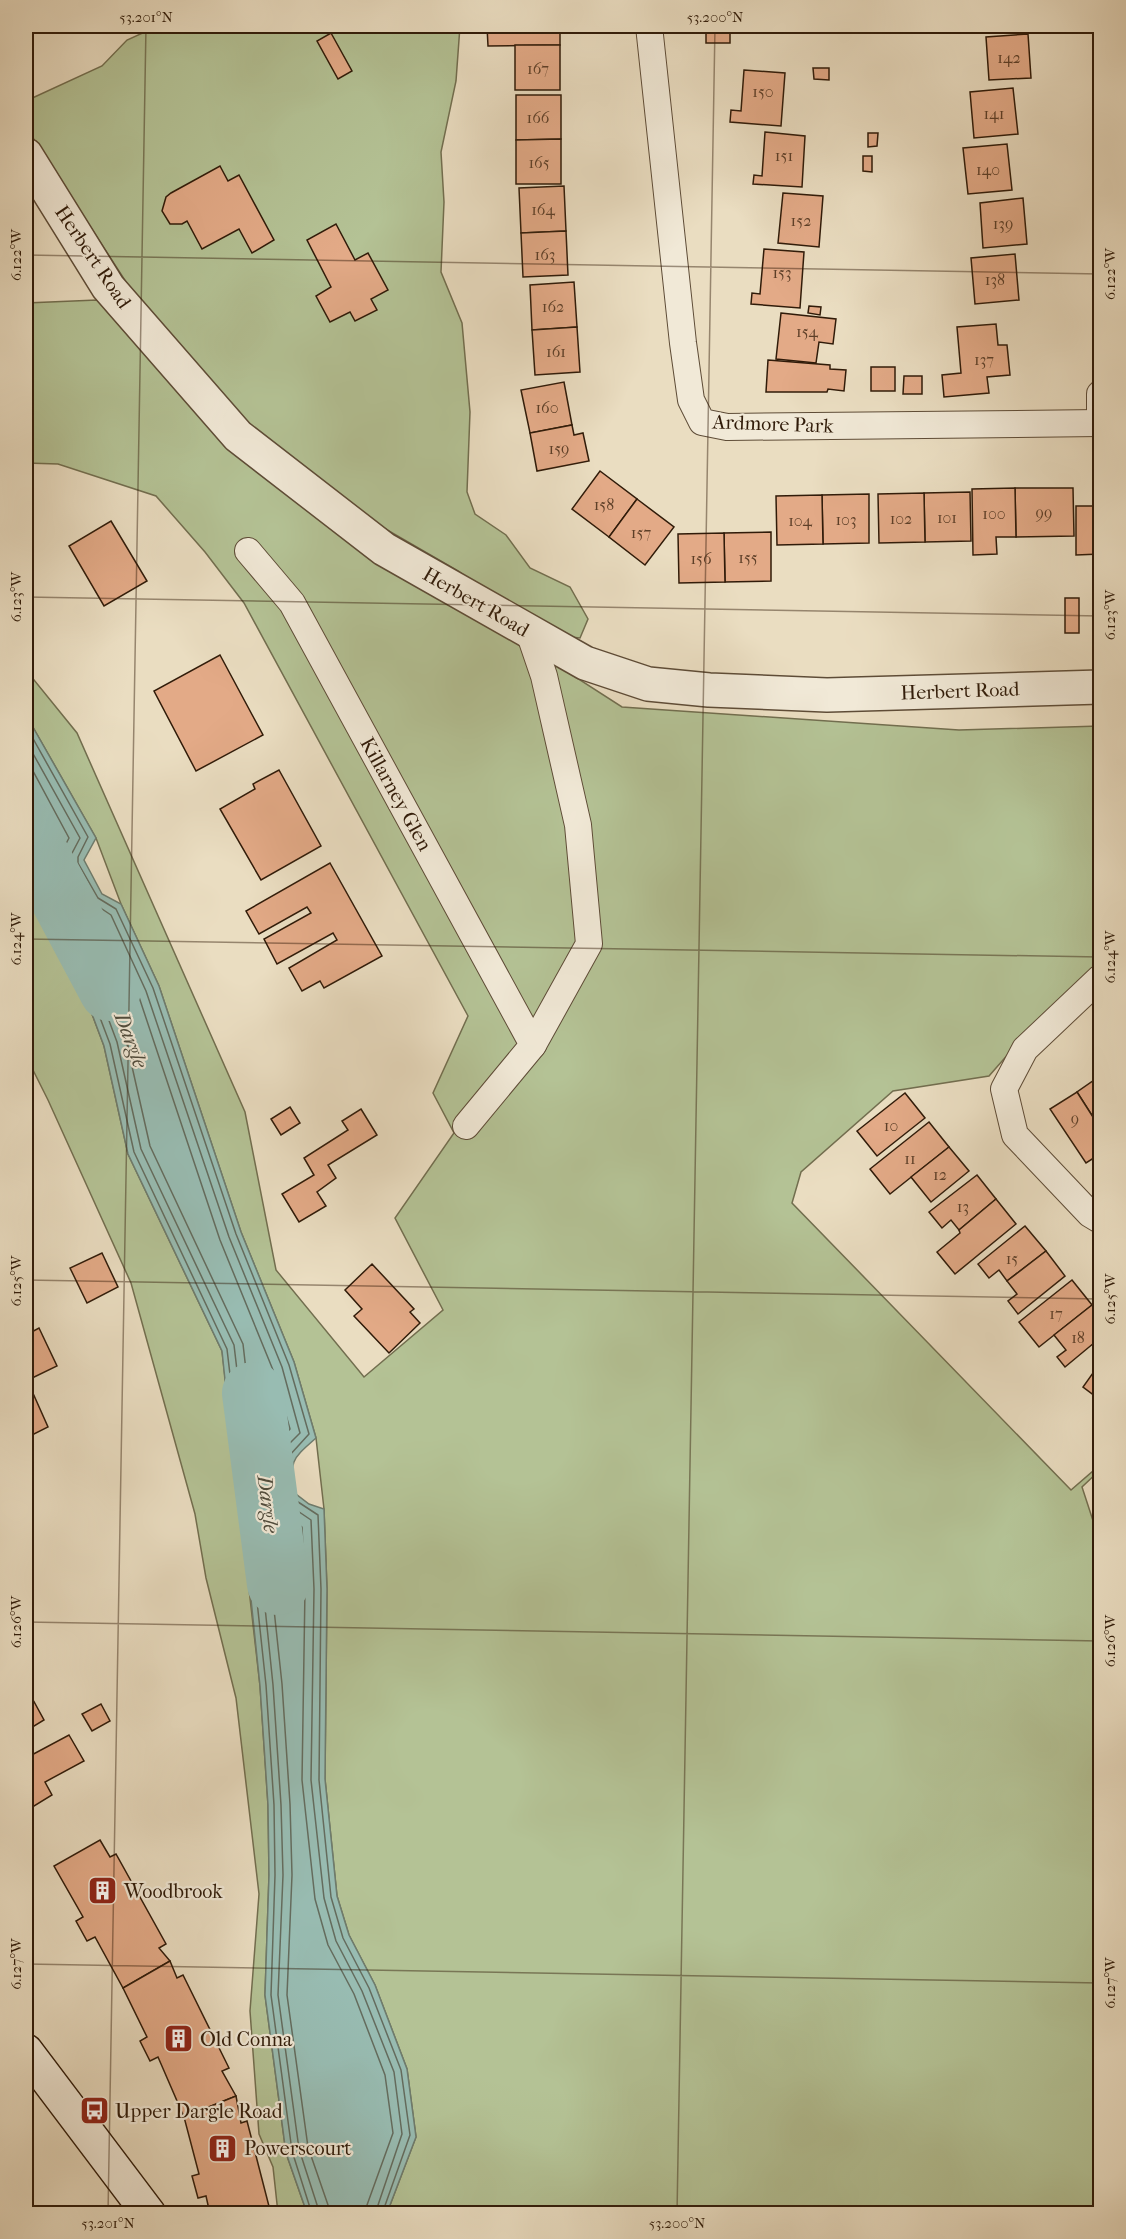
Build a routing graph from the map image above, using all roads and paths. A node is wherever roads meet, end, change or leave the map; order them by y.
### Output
1 (649, 26) edge
2 (26, 155) edge
3 (1101, 394) edge
4 (1100, 423) edge
5 (248, 551) dead end
6 (529, 632) junction
7 (1101, 687) edge
8 (1101, 978) edge
9 (533, 1045) junction
10 (466, 1126) dead end
11 (1101, 1220) edge
12 (26, 2051) edge
13 (149, 2214) edge

1 - 4 street, Ardmore Park
2 - 6 street, Herbert Road
3 - 4 street, Ardmore Park
5 - 9 street, Killarney Glen
6 - 7 street, Herbert Road
6 - 9 street
8 - 11 street
9 - 10 street
12 - 13 street

